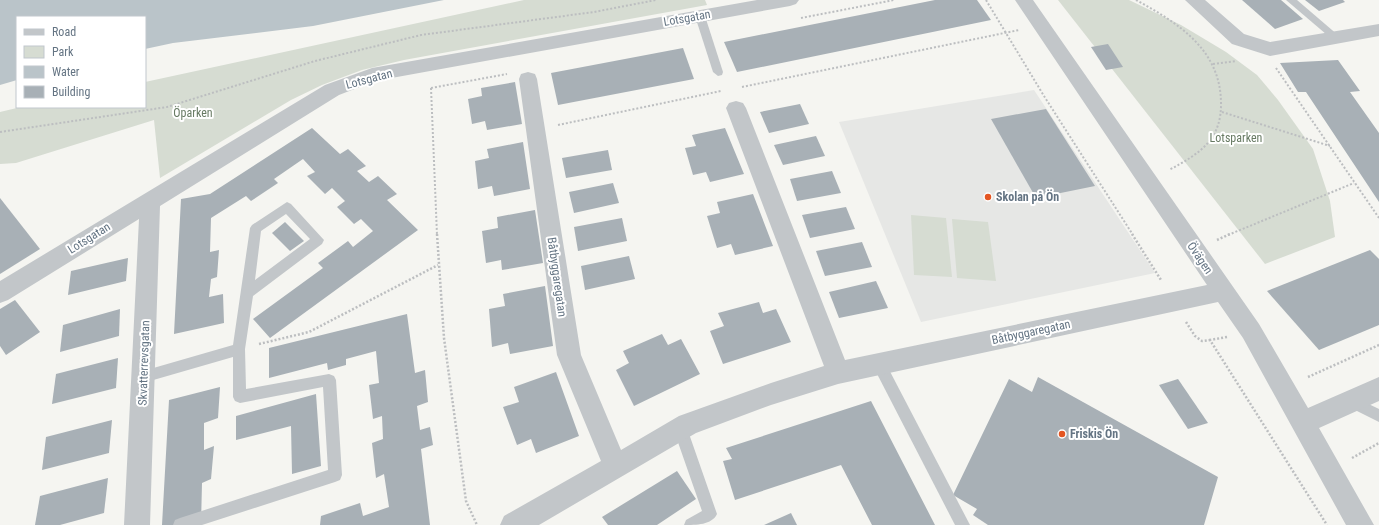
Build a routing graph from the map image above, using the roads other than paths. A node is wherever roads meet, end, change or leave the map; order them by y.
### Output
1 (790, 0) edge
2 (1024, 0) edge
3 (1194, 0) edge
4 (1291, 0) edge
5 (700, 16) junction
6 (1379, 30) edge
7 (1336, 38) junction
8 (718, 72) dead end
9 (528, 79) dead end
10 (731, 99) road end
11 (150, 200) junction
12 (1224, 291) junction
13 (0, 293) edge
14 (246, 294) junction
15 (238, 349) junction
16 (880, 364) junction
17 (838, 373) junction
18 (143, 377) junction
19 (1379, 388) edge
20 (1352, 402) junction
21 (1379, 416) edge
22 (1304, 422) junction
23 (680, 428) junction
24 (616, 467) junction
25 (138, 525) edge
26 (180, 525) edge
27 (513, 525) edge
28 (691, 525) edge
29 (964, 525) edge
30 (1361, 525) edge

1 - 5 street, Lotsgatan
2 - 12 street, Övägen
3 - 7 street
4 - 7 lane
5 - 8 lane
5 - 11 street, Lotsgatan
6 - 7 street
9 - 24 street, Båtbyggaregatan
10 - 17 street
11 - 13 street, Lotsgatan
11 - 18 street, Skvatterrevsgatan
12 - 16 street, Båtbyggaregatan
12 - 22 street, Övägen
14 - 14 lane
14 - 15 lane
15 - 18 lane
15 - 26 lane
16 - 17 street, Båtbyggaregatan
16 - 29 lane
17 - 23 street, Båtbyggaregatan
18 - 25 street, Skvatterrevsgatan
19 - 20 street
20 - 21 lane
20 - 22 street
22 - 30 street, Övägen
23 - 24 street, Båtbyggaregatan
23 - 28 lane
24 - 27 street, Båtbyggaregatan

